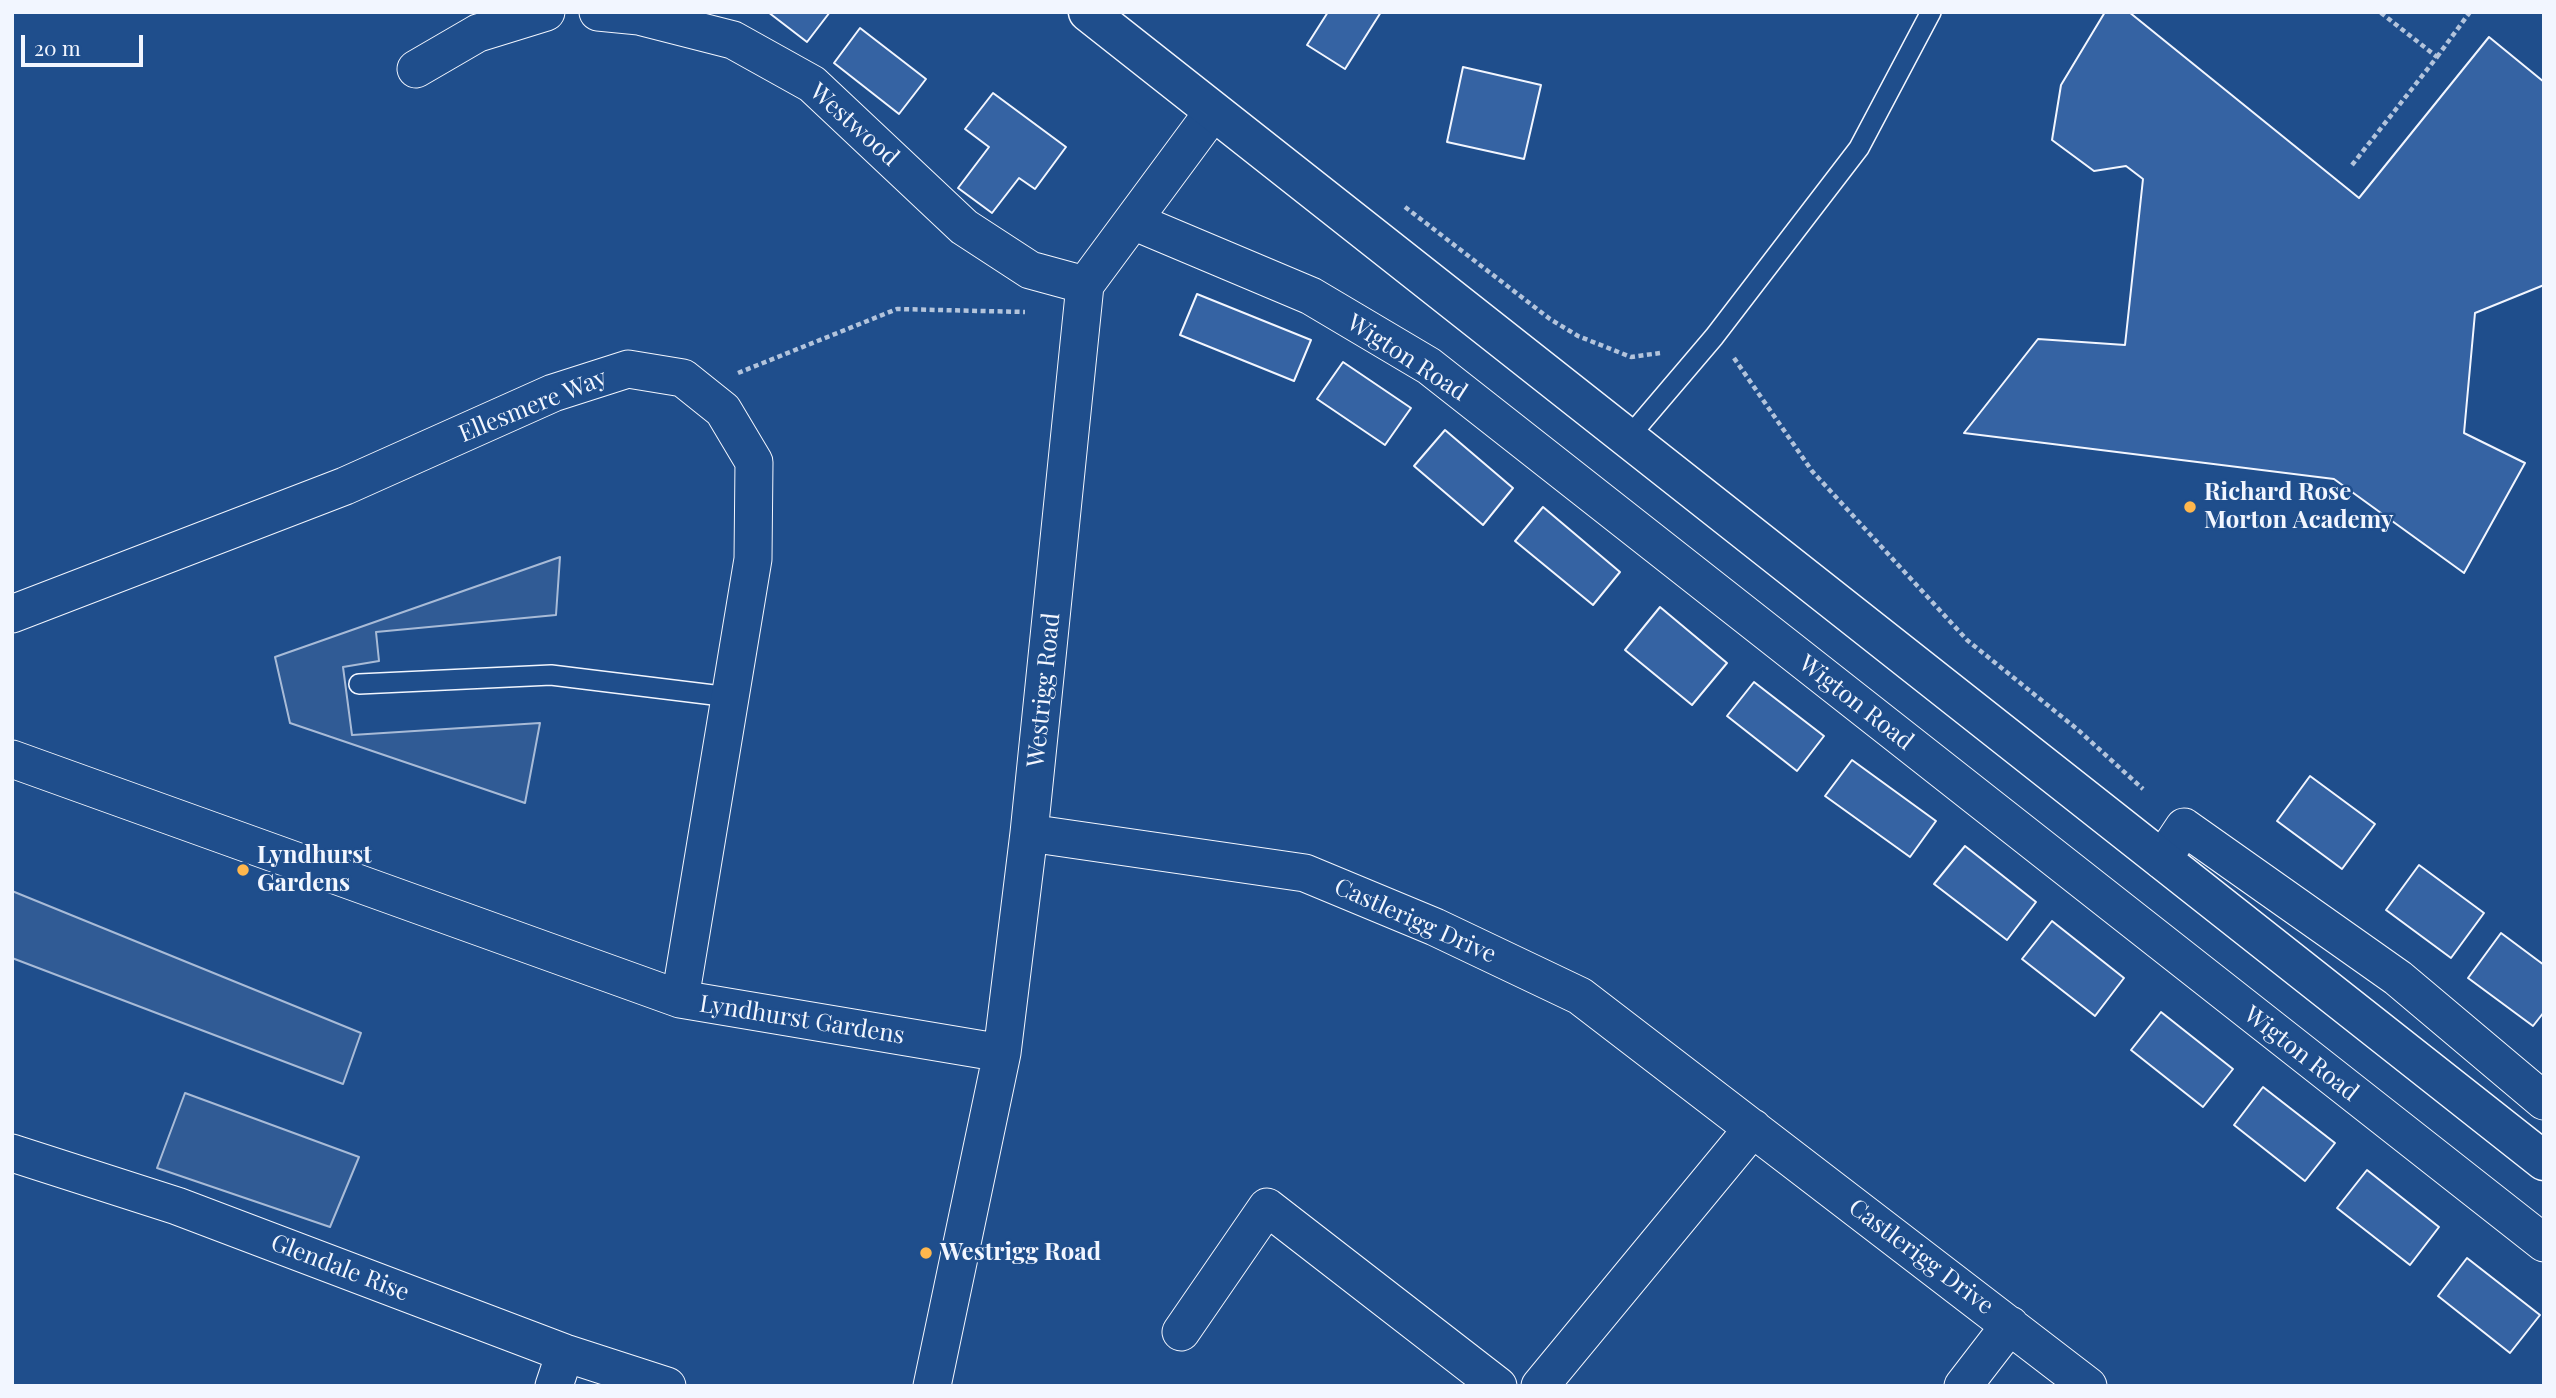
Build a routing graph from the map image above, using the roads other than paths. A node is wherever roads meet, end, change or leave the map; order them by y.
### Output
1 (546, 12) edge
2 (598, 12) edge
3 (1087, 12) edge
4 (1931, 12) edge
5 (416, 69) dead end
6 (1213, 112) junction
7 (1133, 221) junction
8 (1084, 299) junction
9 (1628, 438) junction
10 (12, 614) edge
11 (359, 684) dead end
12 (730, 697) junction
13 (12, 759) edge
14 (1029, 833) junction
15 (2162, 860) junction
16 (680, 999) junction
17 (1002, 1053) junction
18 (2544, 1101) edge
19 (1753, 1128) junction
20 (12, 1153) edge
21 (2544, 1161) edge
22 (2544, 1244) edge
23 (2010, 1325) junction
24 (1181, 1332) dead end
25 (559, 1369) edge
26 (667, 1386) edge
27 (932, 1386) edge
28 (1498, 1386) edge
29 (1540, 1386) edge
30 (1964, 1386) edge
31 (2088, 1386) edge

1 - 5 street
2 - 8 street, Westwood
3 - 6 main road
4 - 9 lane
6 - 7 street
6 - 9 main road
7 - 8 street
7 - 22 street, Wigton Road
8 - 14 street, Westrigg Road
9 - 15 main road
10 - 12 street, Ellesmere Way
11 - 12 lane
12 - 16 street, Ellesmere Way
13 - 16 street, Lyndhurst Gardens
14 - 17 street, Westrigg Road
14 - 19 street, Castlerigg Drive
15 - 18 street
15 - 21 main road
16 - 17 street, Lyndhurst Gardens
17 - 27 street, Westrigg Road
19 - 23 street, Castlerigg Drive
19 - 29 street
20 - 25 street, Glendale Rise
23 - 30 street
23 - 31 street, Castlerigg Drive
24 - 28 street
25 - 26 street, Glendale Rise

